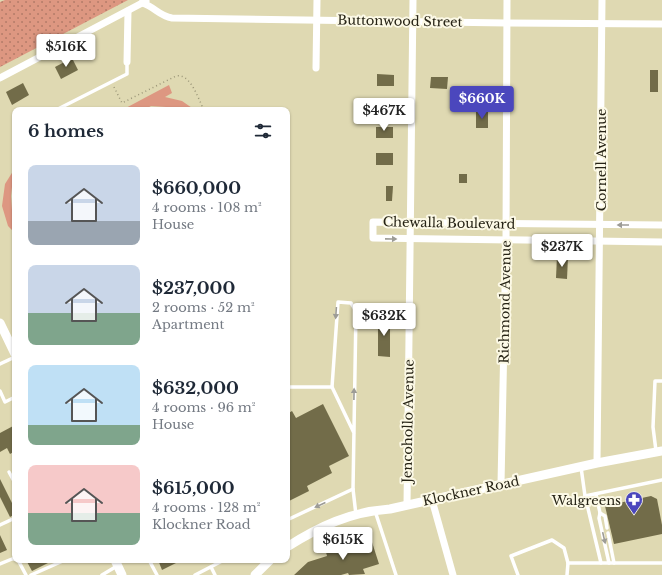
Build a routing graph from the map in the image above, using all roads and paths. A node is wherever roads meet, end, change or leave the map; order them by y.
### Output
1 (317, 0) edge
2 (413, 0) edge
3 (508, 0) edge
4 (602, 0) edge
5 (145, 1) edge
6 (128, 11) junction
7 (317, 20) junction
8 (413, 22) junction
9 (507, 23) junction
10 (602, 23) junction
11 (662, 24) edge
12 (127, 62) joint
13 (316, 68) dead end
14 (0, 78) edge
15 (112, 82) junction
16 (62, 107) edge
17 (202, 107) edge
18 (410, 222) junction
19 (506, 223) junction
20 (600, 225) junction
21 (662, 225) edge
22 (410, 239) junction
23 (506, 240) junction
24 (600, 241) junction
25 (662, 242) edge
26 (0, 323) edge
27 (12, 348) edge
28 (12, 358) edge
29 (0, 364) edge
30 (662, 381) edge
31 (290, 387) edge
32 (332, 387) junction
33 (0, 392) edge
34 (12, 398) edge
35 (354, 433) junction
36 (659, 452) edge
37 (597, 463) junction
38 (581, 467) junction
39 (9, 472) dead end
40 (12, 478) edge
41 (662, 480) edge
42 (502, 484) junction
43 (353, 489) junction
44 (596, 494) junction
45 (586, 496) junction
46 (432, 500) junction
47 (407, 505) junction
48 (375, 510) junction
49 (600, 513) junction
50 (356, 515) junction
51 (12, 519) edge
52 (290, 519) edge
53 (0, 525) edge
54 (607, 528) dead end
55 (608, 533) dead end
56 (290, 545) edge
57 (12, 559) edge
58 (18, 563) edge
59 (58, 563) edge
60 (116, 563) edge
61 (151, 563) edge
62 (218, 563) edge
63 (267, 563) edge
64 (568, 563) junction
65 (601, 563) junction
66 (609, 563) junction
67 (614, 563) junction
68 (662, 563) edge
69 (0, 564) edge
70 (211, 567) junction
71 (26, 575) edge
72 (31, 575) edge
73 (102, 575) edge
74 (122, 575) edge
75 (157, 575) edge
76 (195, 575) edge
77 (215, 575) edge
78 (254, 575) edge
79 (396, 575) edge
80 (453, 575) edge
81 (518, 575) edge
82 (567, 575) edge

1 - 7 street
2 - 8 street, Jencohollo Avenue
3 - 9 street, Richmond Avenue
4 - 10 street, Cornell Avenue
5 - 6 street
5 - 7 street, Buttonwood Street
6 - 12 street
6 - 14 street
7 - 8 street, Buttonwood Street
7 - 13 street
8 - 9 street, Buttonwood Street
8 - 18 street, Jencohollo Avenue
9 - 10 street, Buttonwood Street
9 - 19 street, Richmond Avenue
10 - 11 street, Buttonwood Street
10 - 20 street, Cornell Avenue
12 - 15 lane
15 - 16 lane
15 - 17 path
18 - 19 street, Chewalla Boulevard
18 - 22 street, Jencohollo Avenue
18 -> 22 street, Chewalla Boulevard
19 - 20 street, Chewalla Boulevard
19 - 23 street, Richmond Avenue
21 -> 20 street, Chewalla Boulevard
20 - 24 street, Cornell Avenue
22 - 23 street, Chewalla Boulevard
22 - 47 street, Jencohollo Avenue
23 - 24 street, Chewalla Boulevard
23 - 42 street, Richmond Avenue
24 - 25 street, Chewalla Boulevard
24 - 37 street, Cornell Avenue
26 - 27 main road
28 - 29 lane
30 - 36 lane
31 - 32 lane
32 - 35 lane
35 -> 32 lane
33 - 34 lane
35 - 43 lane
36 - 37 main road, Klockner Road
37 - 38 main road, Klockner Road
38 - 42 main road, Klockner Road
38 - 45 lane
39 - 40 lane
41 - 44 lane
42 - 46 main road, Klockner Road
43 - 50 lane
43 -> 52 lane
44 - 45 lane
44 - 49 lane
45 - 65 lane
46 - 47 main road, Klockner Road
46 - 80 street
47 - 48 main road, Klockner Road
48 - 50 main road, Klockner Road
48 - 79 lane
49 - 54 lane
49 -> 66 lane
50 - 56 main road, Klockner Road
51 - 53 lane
55 - 67 lane
57 - 69 lane
58 - 71 lane
59 - 72 lane
60 - 73 lane
60 - 74 main road
61 - 75 lane
62 - 70 lane
63 - 78 main road
64 - 65 lane
64 - 81 lane
64 - 82 lane
65 - 66 lane
66 - 67 lane
67 - 68 lane
70 - 76 lane
70 - 77 lane

